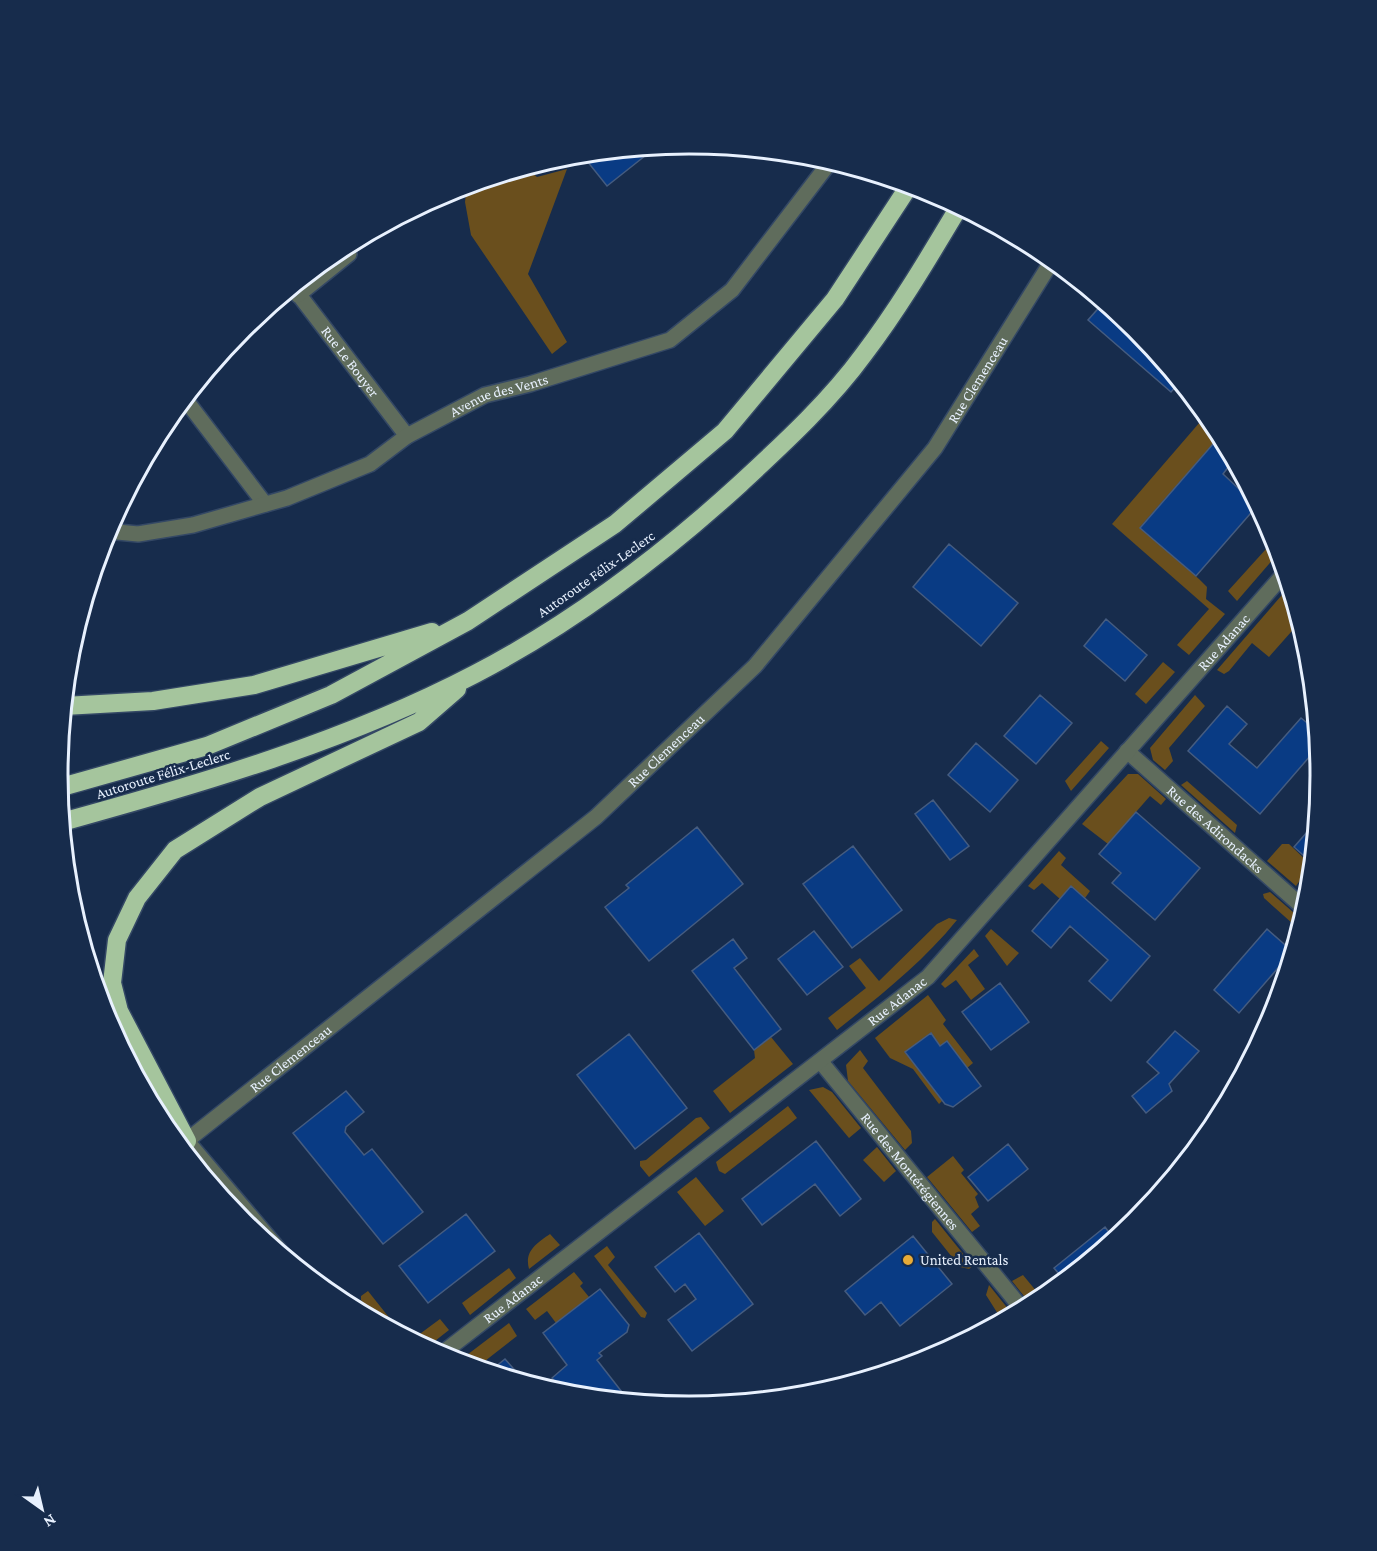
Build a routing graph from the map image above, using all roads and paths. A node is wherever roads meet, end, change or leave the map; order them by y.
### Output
1 (824, 170) edge
2 (904, 193) edge
3 (954, 215) edge
4 (1047, 269) edge
5 (297, 294) edge
6 (190, 405) edge
7 (407, 436) junction
8 (265, 504) junction
9 (118, 532) edge
10 (1278, 581) edge
11 (468, 621) junction
12 (475, 674) junction
13 (72, 706) edge
14 (1128, 751) junction
15 (68, 785) edge
16 (69, 820) edge
17 (1297, 902) edge
18 (821, 1062) junction
19 (173, 1122) edge
20 (186, 1140) edge
21 (1017, 1302) edge
22 (449, 1348) edge

1 - 7 street, Avenue des Vents
2 - 11 highway, Autoroute Félix-Leclerc
3 - 12 highway, Autoroute Félix-Leclerc
4 - 20 street, Rue Clemenceau
5 - 7 street, Rue Le Bouyer
6 - 8 street
7 - 8 street, Avenue des Vents
8 - 9 street, Avenue des Vents
10 - 14 street, Rue Adanac
11 - 13 highway
11 - 15 highway, Autoroute Félix-Leclerc
12 - 16 highway, Autoroute Félix-Leclerc
12 - 19 highway
14 - 17 street, Rue des Adirondacks
14 - 18 street, Rue Adanac
18 - 21 street, Rue des Montérégiennes
18 - 22 street, Rue Adanac

